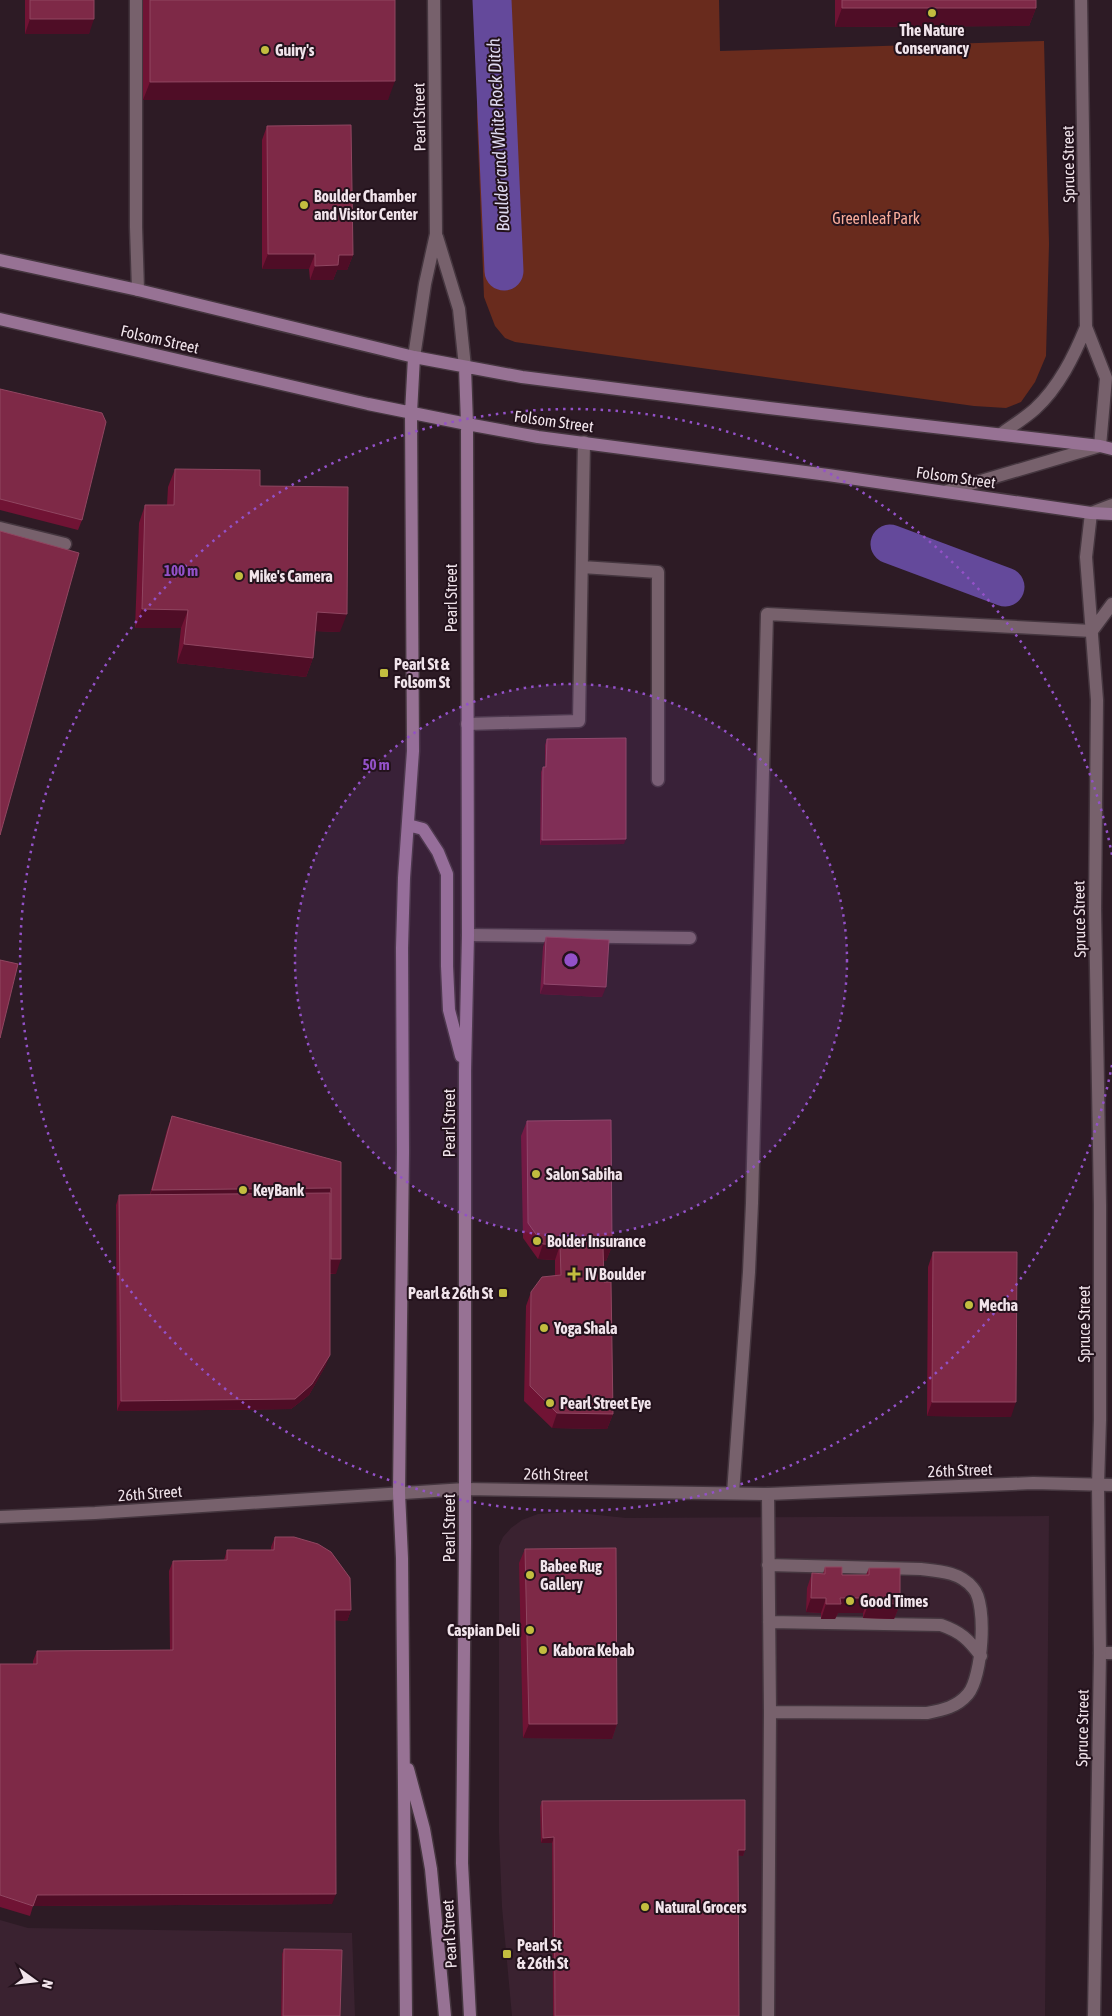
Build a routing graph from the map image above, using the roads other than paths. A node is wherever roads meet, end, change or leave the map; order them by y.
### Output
1 (136, 0) edge
2 (434, 0) edge
3 (1081, 0) edge
4 (436, 234) junction
5 (0, 260) edge
6 (138, 290) junction
7 (0, 319) edge
8 (1086, 327) junction
9 (414, 357) junction
10 (465, 367) junction
11 (411, 413) junction
12 (467, 424) junction
13 (1001, 434) junction
14 (584, 442) junction
15 (1106, 447) edge
16 (947, 492) junction
17 (1112, 505) edge
18 (1091, 513) junction
19 (1112, 514) edge
20 (0, 528) edge
21 (65, 544) dead end
22 (582, 567) junction
23 (1112, 604) edge
24 (1092, 631) junction
25 (468, 724) junction
26 (658, 780) dead end
27 (408, 825) junction
28 (468, 936) junction
29 (690, 938) dead end
30 (465, 1071) junction
31 (1098, 1485) junction
32 (1112, 1485) edge
33 (465, 1490) junction
34 (400, 1493) junction
35 (734, 1493) junction
36 (768, 1494) junction
37 (0, 1517) edge
38 (768, 1565) junction
39 (769, 1622) junction
40 (1106, 1653) edge
41 (981, 1656) junction
42 (770, 1712) junction
43 (403, 1750) junction
44 (406, 2016) edge
45 (445, 2016) edge
46 (470, 2016) edge
47 (768, 2016) edge
48 (1094, 2016) edge

1 - 6 street
2 - 4 street, Pearl Street
3 - 8 street, Spruce Street
4 - 9 street, Pearl Street
4 - 10 street, Pearl Street
5 - 6 main road
6 - 9 main road
7 - 11 main road, Folsom Street
8 - 13 street, Spruce Street
8 - 15 street, Spruce Street
9 - 10 main road
9 - 11 main road, Pearl Street
10 - 12 main road, Pearl Street
10 - 13 main road
11 - 12 main road, Folsom Street
11 - 27 main road, Pearl Street
12 - 14 main road, Folsom Street
12 - 25 main road, Pearl Street
13 - 15 main road
14 - 16 main road, Folsom Street
14 - 22 street
15 - 16 street
16 - 18 main road, Folsom Street
17 - 18 street
18 - 19 main road, Folsom Street
18 - 24 street, Spruce Street
20 - 21 street
22 - 25 street
22 - 26 street
23 - 24 street
24 - 31 street, Spruce Street
24 - 35 street
25 - 28 main road, Pearl Street
27 - 30 main road
27 - 34 main road, Pearl Street
28 - 29 street
28 - 30 main road, Pearl Street
30 - 33 main road, Pearl Street
31 - 32 street, 26th Street
31 - 36 street, 26th Street
31 - 40 street, Spruce Street
33 - 34 street, 26th Street
33 - 35 street, 26th Street
33 - 46 main road, Pearl Street
34 - 37 street, 26th Street
34 - 43 main road, Pearl Street
35 - 36 street, 26th Street
36 - 38 street
38 - 39 street
38 - 41 street
39 - 41 street
39 - 42 street
40 - 48 street, Spruce Street
41 - 42 street
42 - 47 street
43 - 44 main road, Pearl Street
43 - 45 main road

